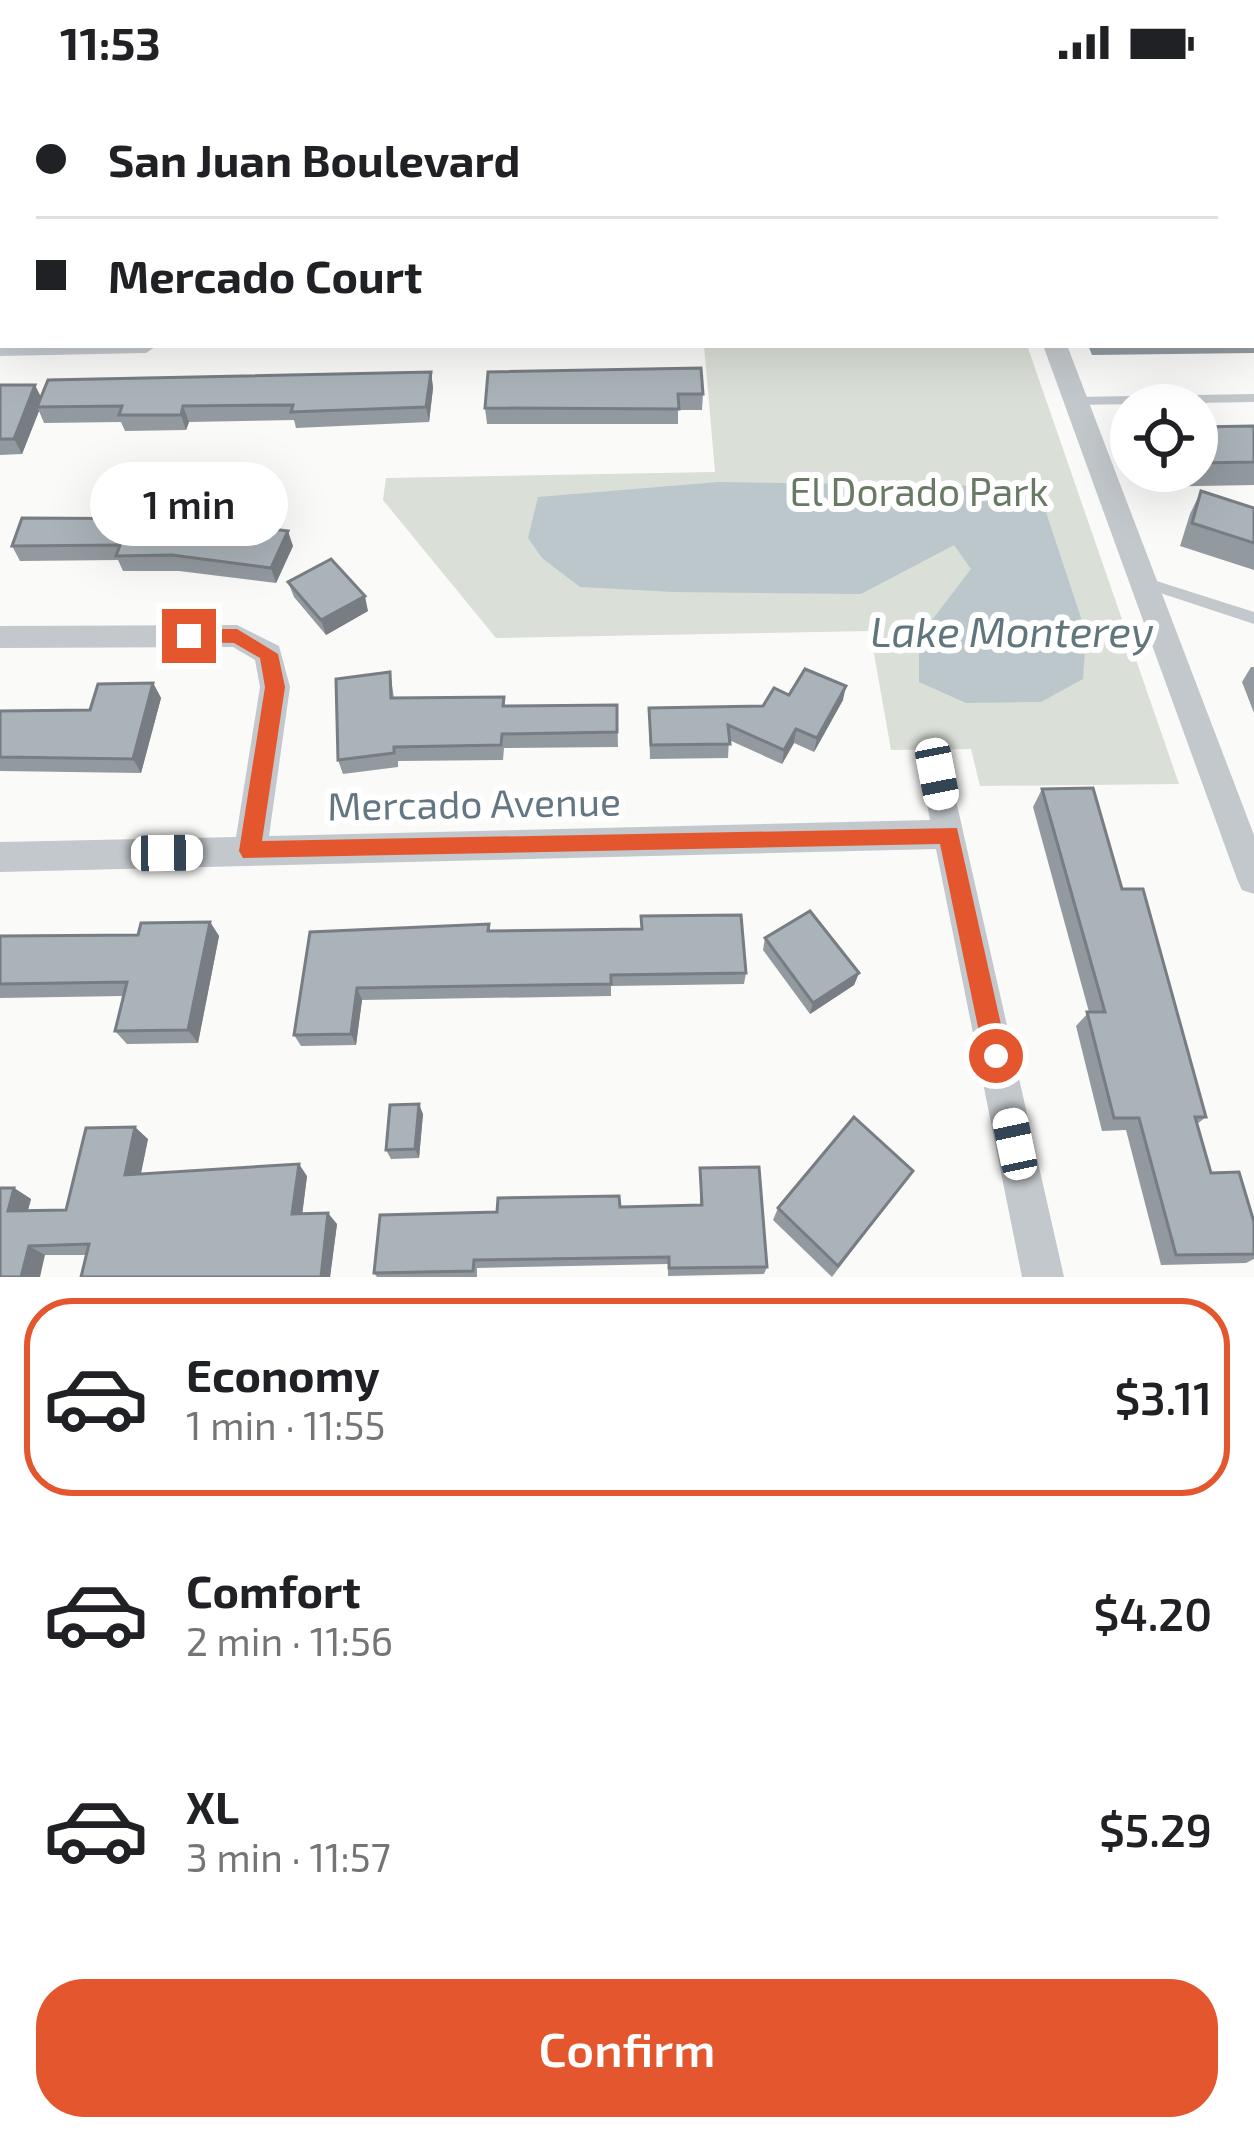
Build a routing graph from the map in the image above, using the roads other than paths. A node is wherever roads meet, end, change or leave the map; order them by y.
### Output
1 (1056, 348) edge
2 (1254, 398) edge
3 (1076, 401) junction
4 (1144, 582) junction
5 (1254, 618) edge
6 (0, 637) edge
7 (937, 774) dead end
8 (949, 834) junction
9 (250, 851) junction
10 (0, 857) edge
11 (1252, 866) edge
12 (1043, 1277) edge

1 - 3 street
2 - 3 lane
3 - 4 street
4 - 5 lane
4 - 11 street
6 - 9 street
7 - 8 street
8 - 9 street, Mercado Avenue
8 - 12 street
9 - 10 street, Mercado Avenue

